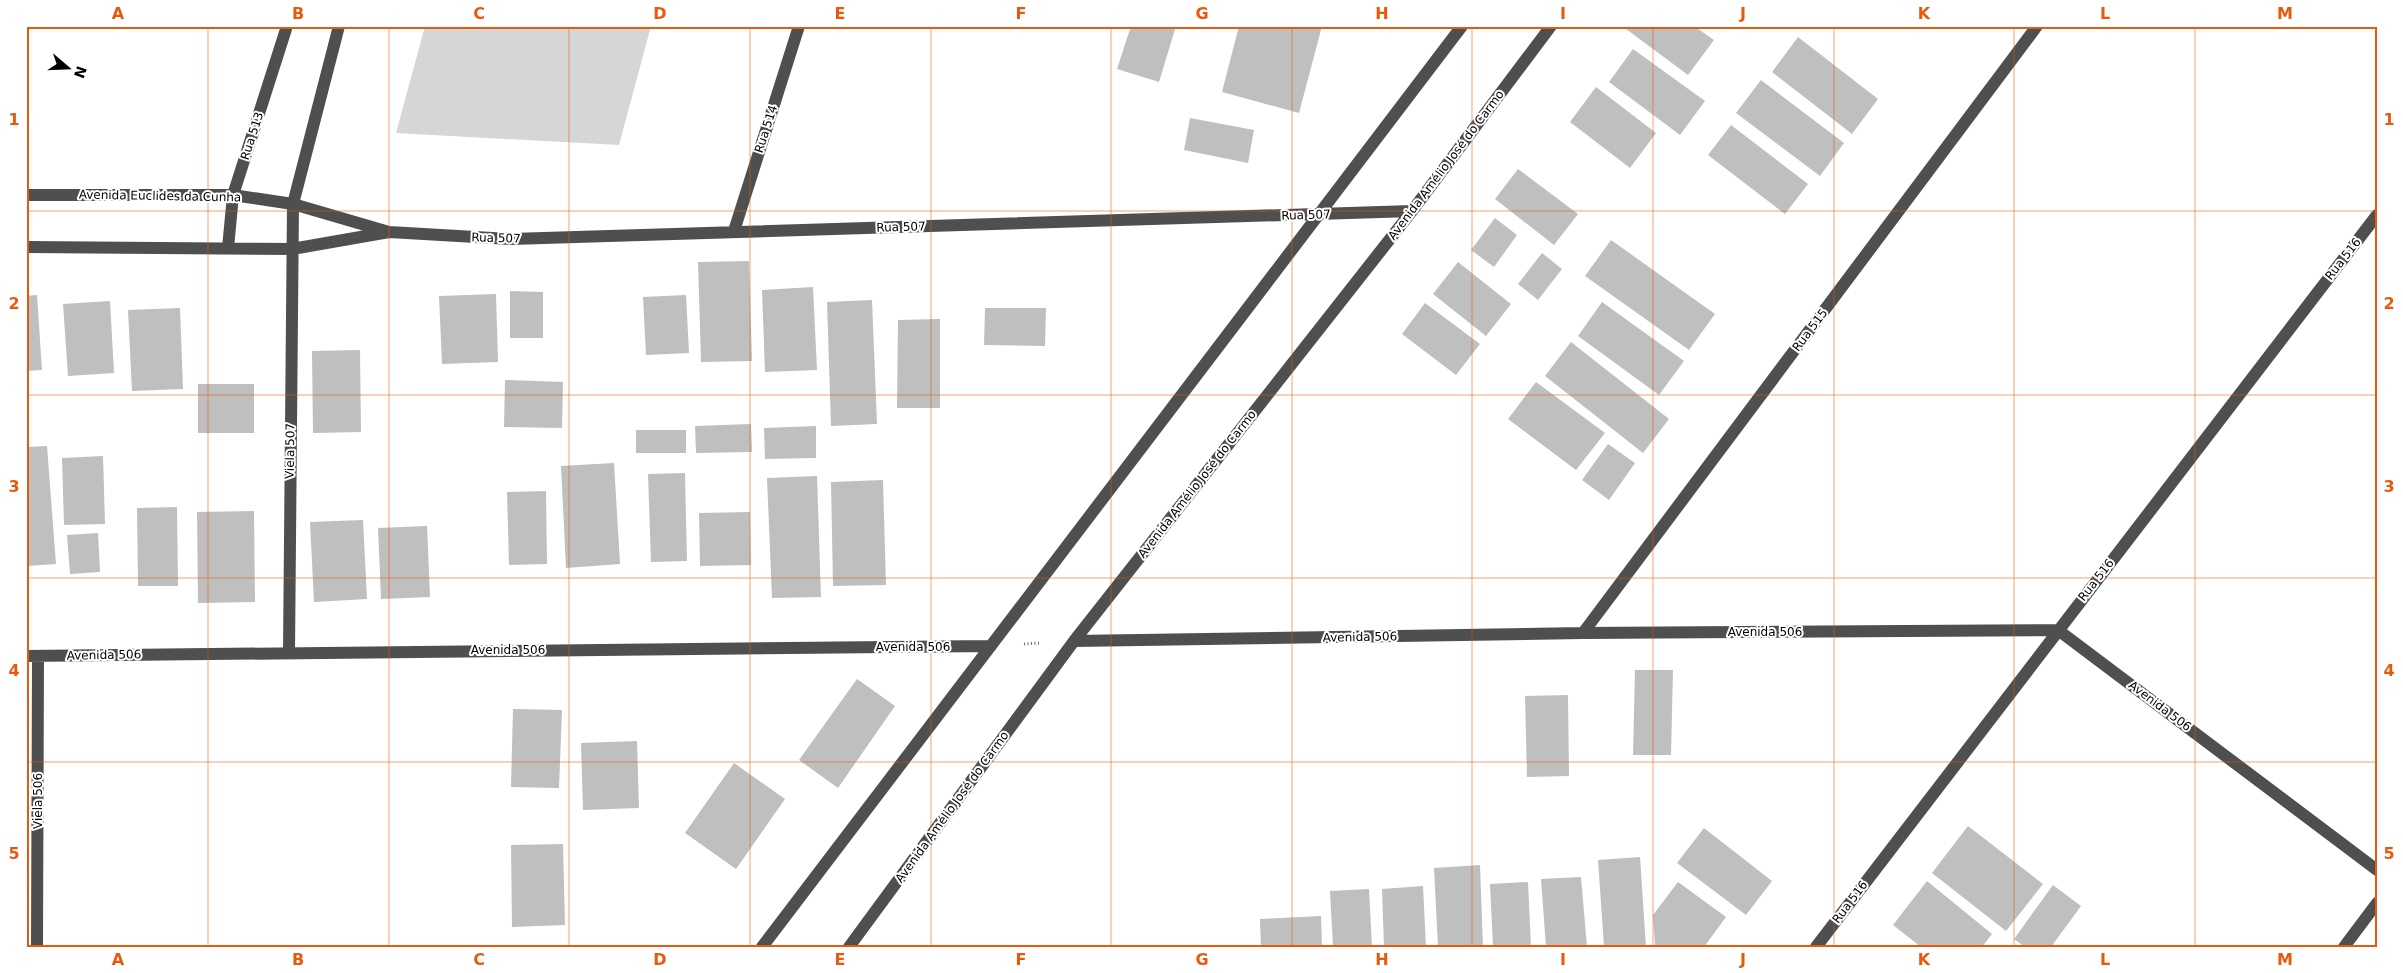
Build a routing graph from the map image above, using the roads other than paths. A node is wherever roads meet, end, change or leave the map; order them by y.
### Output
1 (287, 26) edge
2 (339, 26) edge
3 (799, 26) edge
4 (1462, 26) edge
5 (1551, 26) edge
6 (2037, 26) edge
7 (26, 195) edge
8 (233, 195) junction
9 (293, 204) junction
10 (1412, 211) junction
11 (1316, 215) junction
12 (2377, 215) edge
13 (734, 231) junction
14 (390, 232) junction
15 (26, 246) edge
16 (228, 248) junction
17 (292, 249) junction
18 (2058, 630) junction
19 (1582, 633) junction
20 (1074, 641) junction
21 (991, 646) junction
22 (288, 652) junction
23 (32, 656) edge
24 (2377, 870) edge
25 (2377, 903) edge
26 (37, 947) edge
27 (762, 947) edge
28 (849, 947) edge
29 (1816, 947) edge
30 (2344, 947) edge

1 - 8 street, Rua 513
2 - 9 street
3 - 13 street, Rua 514
4 - 11 street
5 - 10 street, Avenida Amélio José do Carmo
6 - 19 street, Rua 515
7 - 8 street, Avenida Euclides da Cunha
8 - 9 street, Avenida Euclides da Cunha
8 - 16 street, Rua 513
9 - 14 street, Rua 507
9 - 17 street
10 - 11 street, Rua 507
10 - 20 street, Avenida Amélio José do Carmo
11 - 13 street, Rua 507
11 - 21 street
12 - 18 street, Rua 516
13 - 14 street, Rua 507
14 - 17 street, Rua 507
15 - 16 street
16 - 17 street
17 - 22 street, Viela 507
18 - 19 street, Avenida 506
18 - 24 street, Avenida 506
18 - 29 street, Rua 516
19 - 20 street, Avenida 506
20 - 28 street, Avenida Amélio José do Carmo
21 - 22 street, Avenida 506
21 - 27 street
22 - 23 street, Avenida 506
23 - 26 street, Viela 506
25 - 30 street

